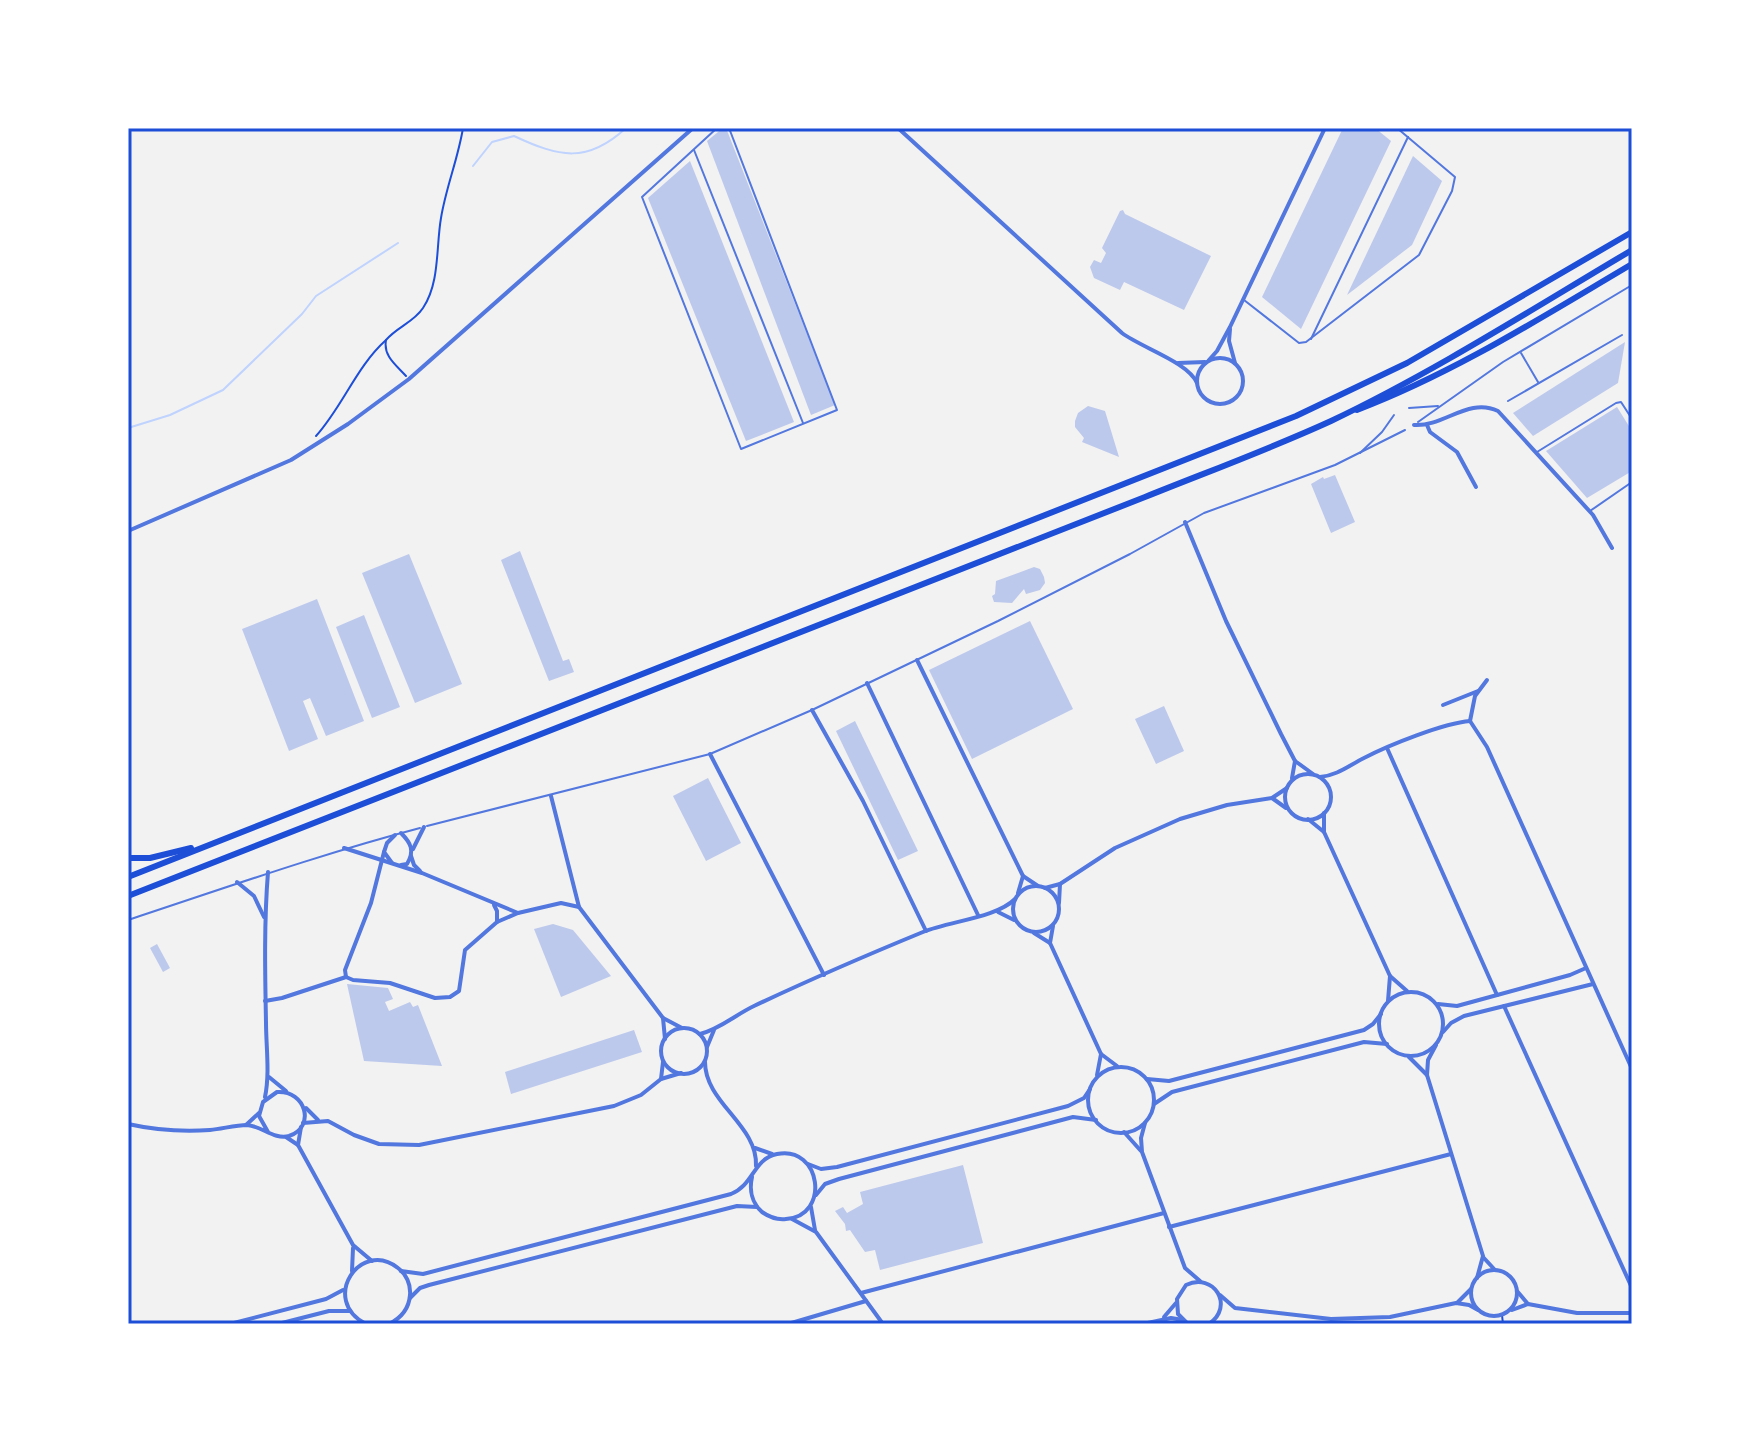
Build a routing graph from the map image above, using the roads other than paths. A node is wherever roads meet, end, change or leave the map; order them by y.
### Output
1 (693, 128) edge
2 (717, 128) edge
3 (729, 128) edge
4 (898, 128) edge
5 (1325, 128) edge
6 (1397, 128) edge
7 (1408, 137) junction
8 (694, 149) junction
9 (1632, 232) edge
10 (1632, 250) edge
11 (1632, 264) edge
12 (1632, 285) edge
13 (1243, 300) junction
14 (1230, 327) junction
15 (1622, 335) dead end
16 (1310, 340) junction
17 (1520, 352) junction
18 (1208, 361) junction
19 (1175, 362) junction
20 (1235, 363) junction
21 (1197, 383) junction
22 (1539, 383) junction
23 (1508, 401) dead end
24 (1439, 406) junction
25 (1409, 408) dead end
26 (1422, 409) junction
27 (1394, 415) dead end
28 (1425, 418) junction
29 (1632, 419) edge
30 (1333, 420) junction
31 (804, 424) junction
32 (1415, 424) joint
33 (1427, 425) junction
34 (1405, 430) dead end
35 (1535, 453) junction
36 (1357, 456) junction
37 (1632, 482) edge
38 (1476, 487) dead end
39 (1589, 511) junction
40 (1185, 522) junction
41 (128, 531) edge
42 (1612, 548) dead end
43 (917, 660) junction
44 (1487, 680) dead end
45 (867, 683) junction
46 (1478, 691) junction
47 (1443, 705) dead end
48 (812, 710) junction
49 (1470, 721) junction
50 (1387, 748) junction
51 (710, 754) junction
52 (1295, 761) junction
53 (1313, 774) junction
54 (1336, 775) junction
55 (1320, 777) junction
56 (1288, 786) junction
57 (1330, 793) junction
58 (551, 796) junction
59 (1272, 798) junction
60 (1290, 810) junction
61 (1324, 813) junction
62 (1308, 819) junction
63 (424, 827) junction
64 (1324, 832) junction
65 (401, 833) junction
66 (395, 835) junction
67 (217, 841) junction
68 (344, 848) junction
69 (384, 852) junction
70 (412, 854) junction
71 (128, 858) edge
72 (382, 862) junction
73 (396, 865) junction
74 (268, 872) junction
75 (422, 873) junction
76 (1023, 876) junction
77 (128, 877) edge
78 (237, 882) junction
79 (1060, 884) junction
80 (1038, 886) junction
81 (1045, 888) junction
82 (128, 896) edge
83 (1016, 898) junction
84 (493, 903) junction
85 (1059, 905) junction
86 (579, 907) junction
87 (998, 912) junction
88 (518, 913) junction
89 (978, 915) junction
90 (265, 919) junction
91 (128, 920) edge
92 (497, 922) junction
93 (1016, 922) junction
94 (1053, 925) junction
95 (926, 931) junction
96 (1034, 933) junction
97 (1050, 943) junction
98 (1586, 968) junction
99 (824, 975) junction
100 (1390, 976) junction
101 (346, 977) junction
102 (1593, 983) junction
103 (1407, 991) junction
104 (1497, 995) junction
105 (265, 1001) junction
106 (1387, 1003) junction
107 (1436, 1004) junction
108 (1504, 1006) junction
109 (1381, 1014) junction
110 (663, 1018) junction
111 (682, 1028) junction
112 (714, 1030) junction
113 (700, 1034) junction
114 (1442, 1034) junction
115 (665, 1039) junction
116 (1387, 1044) junction
117 (1436, 1045) junction
118 (707, 1047) junction
119 (1101, 1054) junction
120 (1407, 1055) junction
121 (663, 1059) junction
122 (705, 1060) junction
123 (1119, 1067) junction
124 (1632, 1069) edge
125 (681, 1073) junction
126 (690, 1073) junction
127 (1427, 1075) junction
128 (269, 1077) junction
129 (1097, 1078) junction
130 (661, 1079) junction
131 (1147, 1079) junction
132 (708, 1081) junction
133 (1090, 1089) junction
134 (287, 1092) junction
135 (265, 1099) junction
136 (1154, 1104) junction
137 (303, 1105) junction
138 (259, 1113) junction
139 (318, 1120) junction
140 (1096, 1120) junction
141 (1146, 1121) junction
142 (128, 1124) edge
143 (246, 1125) junction
144 (302, 1125) junction
145 (268, 1132) junction
146 (1124, 1132) junction
147 (285, 1137) junction
148 (298, 1145) junction
149 (755, 1148) junction
150 (1142, 1152) junction
151 (776, 1154) junction
152 (1451, 1154) junction
153 (807, 1164) junction
154 (756, 1168) junction
155 (752, 1177) junction
156 (815, 1196) junction
157 (810, 1205) junction
158 (758, 1207) junction
159 (1164, 1213) junction
160 (790, 1219) junction
161 (1169, 1227) junction
162 (816, 1232) junction
163 (353, 1245) junction
164 (1483, 1257) junction
165 (372, 1261) junction
166 (1185, 1268) junction
167 (401, 1271) junction
168 (1495, 1271) junction
169 (352, 1272) junction
170 (1477, 1278) junction
171 (1200, 1281) junction
172 (345, 1288) junction
173 (1182, 1288) junction
174 (1472, 1288) junction
175 (1632, 1288) edge
176 (1516, 1290) junction
177 (861, 1293) junction
178 (1220, 1295) junction
179 (410, 1298) junction
180 (866, 1301) junction
181 (1176, 1303) junction
182 (1456, 1303) junction
183 (1528, 1304) junction
184 (1235, 1308) junction
185 (1478, 1310) junction
186 (350, 1311) junction
187 (1632, 1313) edge
188 (1504, 1314) junction
189 (402, 1315) junction
190 (1218, 1316) junction
191 (1162, 1319) junction
192 (1183, 1320) junction
193 (230, 1324) edge
194 (278, 1324) edge
195 (366, 1324) edge
196 (389, 1324) edge
197 (401, 1324) edge
198 (788, 1324) edge
199 (883, 1324) edge
200 (1143, 1324) edge
201 (1188, 1324) edge
202 (1209, 1324) edge

1 - 41 street
2 - 8 lane
3 - 31 lane
4 - 19 street
5 - 13 street
6 - 7 lane
7 - 16 lane
7 - 16 lane
8 - 31 lane
8 - 31 lane
9 - 67 highway
10 - 30 highway
11 - 30 highway
12 - 17 lane
13 - 14 street
13 - 16 lane
14 - 18 street
14 - 20 street
15 - 22 lane
17 - 22 lane
17 - 24 lane
18 - 19 street
18 - 20 street
18 - 21 street
19 - 21 street
20 - 21 street
22 - 23 lane
24 - 26 lane
24 - 28 lane
25 - 26 lane
26 - 28 lane
27 - 36 lane
28 - 32 lane
28 - 33 lane
29 - 35 lane
30 - 82 highway
32 - 33 street
33 - 35 street
33 - 38 street
34 - 36 lane
35 - 39 street
36 - 40 lane
37 - 39 lane
39 - 42 street
40 - 43 lane
40 - 52 street
43 - 45 lane
43 - 76 street
44 - 46 street
45 - 48 lane
45 - 89 street
46 - 47 street
46 - 49 street
48 - 51 lane
48 - 95 street
49 - 50 street
49 - 98 street
50 - 54 street
50 - 104 street
51 - 58 lane
51 - 99 street
52 - 53 street
52 - 56 street
53 - 55 street
53 - 56 street
54 - 55 street
54 - 57 street
55 - 57 street
56 - 59 street
56 - 60 street
57 - 61 street
58 - 63 lane
58 - 86 street
59 - 60 street
59 - 79 street
60 - 62 street
61 - 62 street
61 - 64 street
62 - 64 street
63 - 65 lane
63 - 70 street
64 - 100 street
65 - 66 lane
65 - 70 street
66 - 68 lane
66 - 69 street
67 - 71 highway
67 - 77 highway
68 - 72 street
68 - 74 lane
69 - 72 street
69 - 73 street
70 - 73 street
70 - 75 street
72 - 73 street
72 - 101 street
73 - 75 street
74 - 78 lane
74 - 90 street
75 - 84 street
76 - 80 street
76 - 83 street
78 - 90 street
78 - 91 lane
79 - 81 street
79 - 85 street
80 - 81 street
80 - 83 street
81 - 85 street
83 - 87 street
83 - 93 street
84 - 88 street
84 - 92 street
85 - 94 street
86 - 88 street
86 - 110 street
87 - 89 street
87 - 93 street
88 - 92 street
89 - 95 street
90 - 105 street
92 - 101 street
93 - 96 street
94 - 96 street
94 - 97 street
95 - 99 street
96 - 97 street
97 - 119 street
98 - 102 street
98 - 104 street
99 - 112 street
100 - 103 street
100 - 106 street
101 - 105 street
102 - 108 street
102 - 124 street
103 - 106 street
103 - 107 street
104 - 107 street
105 - 128 street
106 - 109 street
107 - 114 street
108 - 114 street
108 - 175 street
109 - 116 street
109 - 131 street
110 - 111 street
110 - 115 street
111 - 113 street
111 - 115 street
112 - 113 street
112 - 118 street
113 - 118 street
114 - 117 street
115 - 121 street
116 - 120 street
116 - 136 street
117 - 120 street
117 - 127 street
118 - 122 street
119 - 123 street
119 - 129 street
120 - 127 street
121 - 125 street
121 - 130 street
122 - 126 street
122 - 132 street
123 - 129 street
123 - 131 street
125 - 126 street
125 - 130 street
126 - 132 street
127 - 152 street
128 - 134 street
128 - 135 street
129 - 133 street
130 - 139 street
131 - 136 street
132 - 149 street
133 - 140 street
133 - 153 street
134 - 135 street
134 - 137 street
135 - 138 street
136 - 141 street
137 - 139 street
137 - 144 street
138 - 143 street
138 - 145 street
139 - 144 street
140 - 146 street
140 - 156 street
141 - 146 street
141 - 150 street
142 - 143 street
143 - 145 street
144 - 147 street
144 - 148 street
145 - 147 street
146 - 150 street
147 - 148 street
148 - 163 street
149 - 151 street
149 - 154 street
150 - 159 street
151 - 153 street
151 - 154 street
152 - 161 street
152 - 164 street
153 - 156 street
154 - 155 street
155 - 158 street
155 - 167 street
156 - 157 street
157 - 160 street
157 - 162 street
158 - 160 street
158 - 179 street
159 - 161 street
159 - 177 street
160 - 162 street
161 - 166 street
162 - 177 street
163 - 165 street
163 - 169 street
164 - 168 street
164 - 170 street
165 - 167 street
165 - 169 street
166 - 171 street
166 - 173 street
167 - 179 street
168 - 170 street
168 - 176 street
169 - 172 street
170 - 174 street
171 - 173 street
171 - 178 street
172 - 186 street
172 - 193 street
173 - 181 street
174 - 182 street
174 - 185 street
176 - 183 street
176 - 188 street
177 - 180 street
178 - 184 street
178 - 190 street
179 - 189 street
180 - 198 street
180 - 199 street
181 - 191 street
181 - 192 street
182 - 184 street
182 - 185 street
183 - 187 street
183 - 188 street
184 - 190 street
185 - 188 street
186 - 194 street
186 - 195 street
189 - 196 street
189 - 197 street
190 - 202 street
191 - 192 street
191 - 200 street
192 - 201 street

